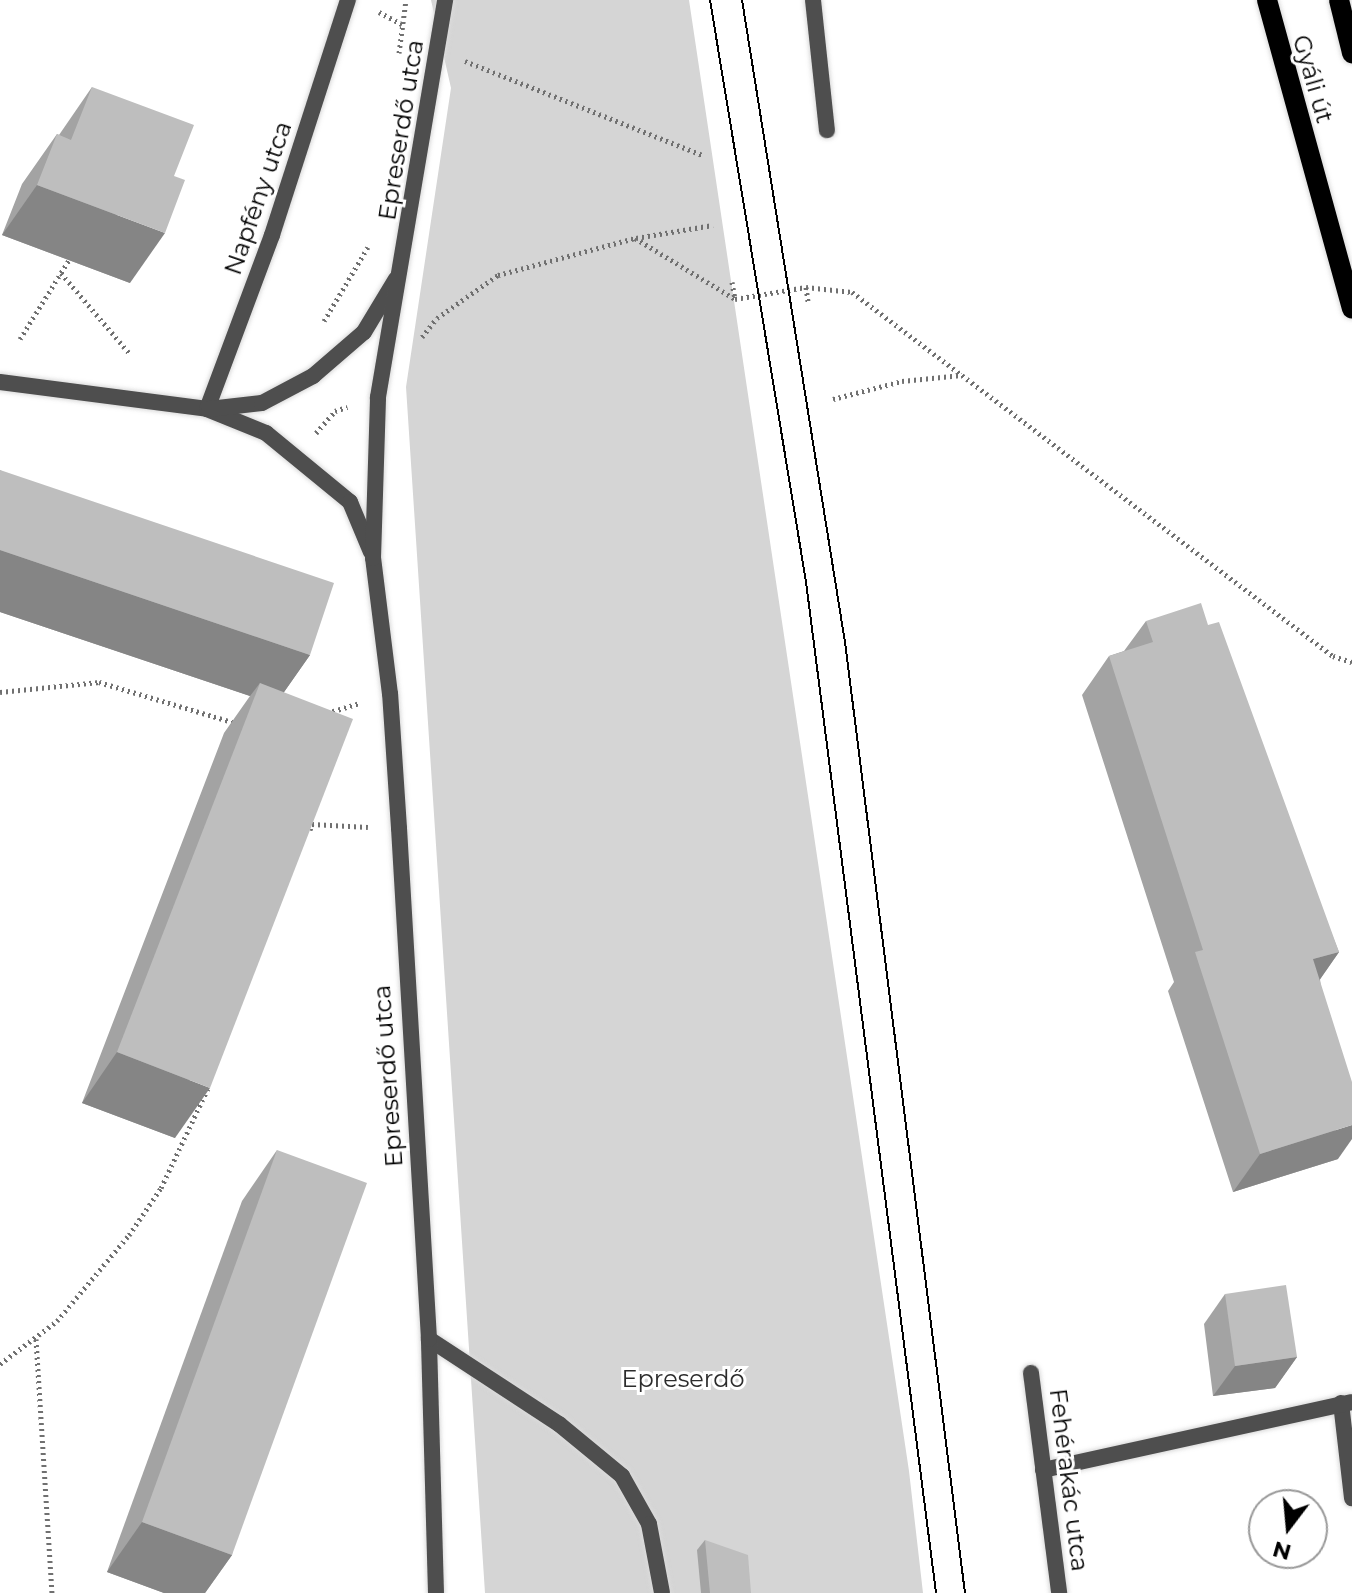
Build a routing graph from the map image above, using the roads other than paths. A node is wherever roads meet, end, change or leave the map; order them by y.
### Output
1 (348, 0) edge
2 (445, 0) edge
3 (813, 0) edge
4 (1267, 0) edge
5 (1339, 0) edge
6 (1352, 53) edge
7 (827, 130) dead end
8 (403, 267) junction
9 (1352, 309) edge
10 (0, 382) edge
11 (207, 409) junction
12 (373, 558) junction
13 (429, 1339) junction
14 (1031, 1373) dead end
15 (1347, 1402) edge
16 (1043, 1470) junction
17 (1352, 1498) edge
18 (436, 1593) edge
19 (662, 1593) edge
20 (1059, 1593) edge

1 - 11 street, Napfény utca
2 - 8 street, Epreserdő utca
3 - 7 street
4 - 9 main road, Gyáli út
5 - 6 main road, Gyáli út
8 - 11 street, Epreserdő utca
8 - 12 street, Epreserdő utca
10 - 11 street, Epreserdő utca
11 - 12 street, Epreserdő utca
12 - 13 street, Epreserdő utca
13 - 18 street, Epreserdő utca
13 - 19 street
14 - 16 street, Fehérakác utca
15 - 16 street
15 - 17 street
16 - 20 street, Fehérakác utca

